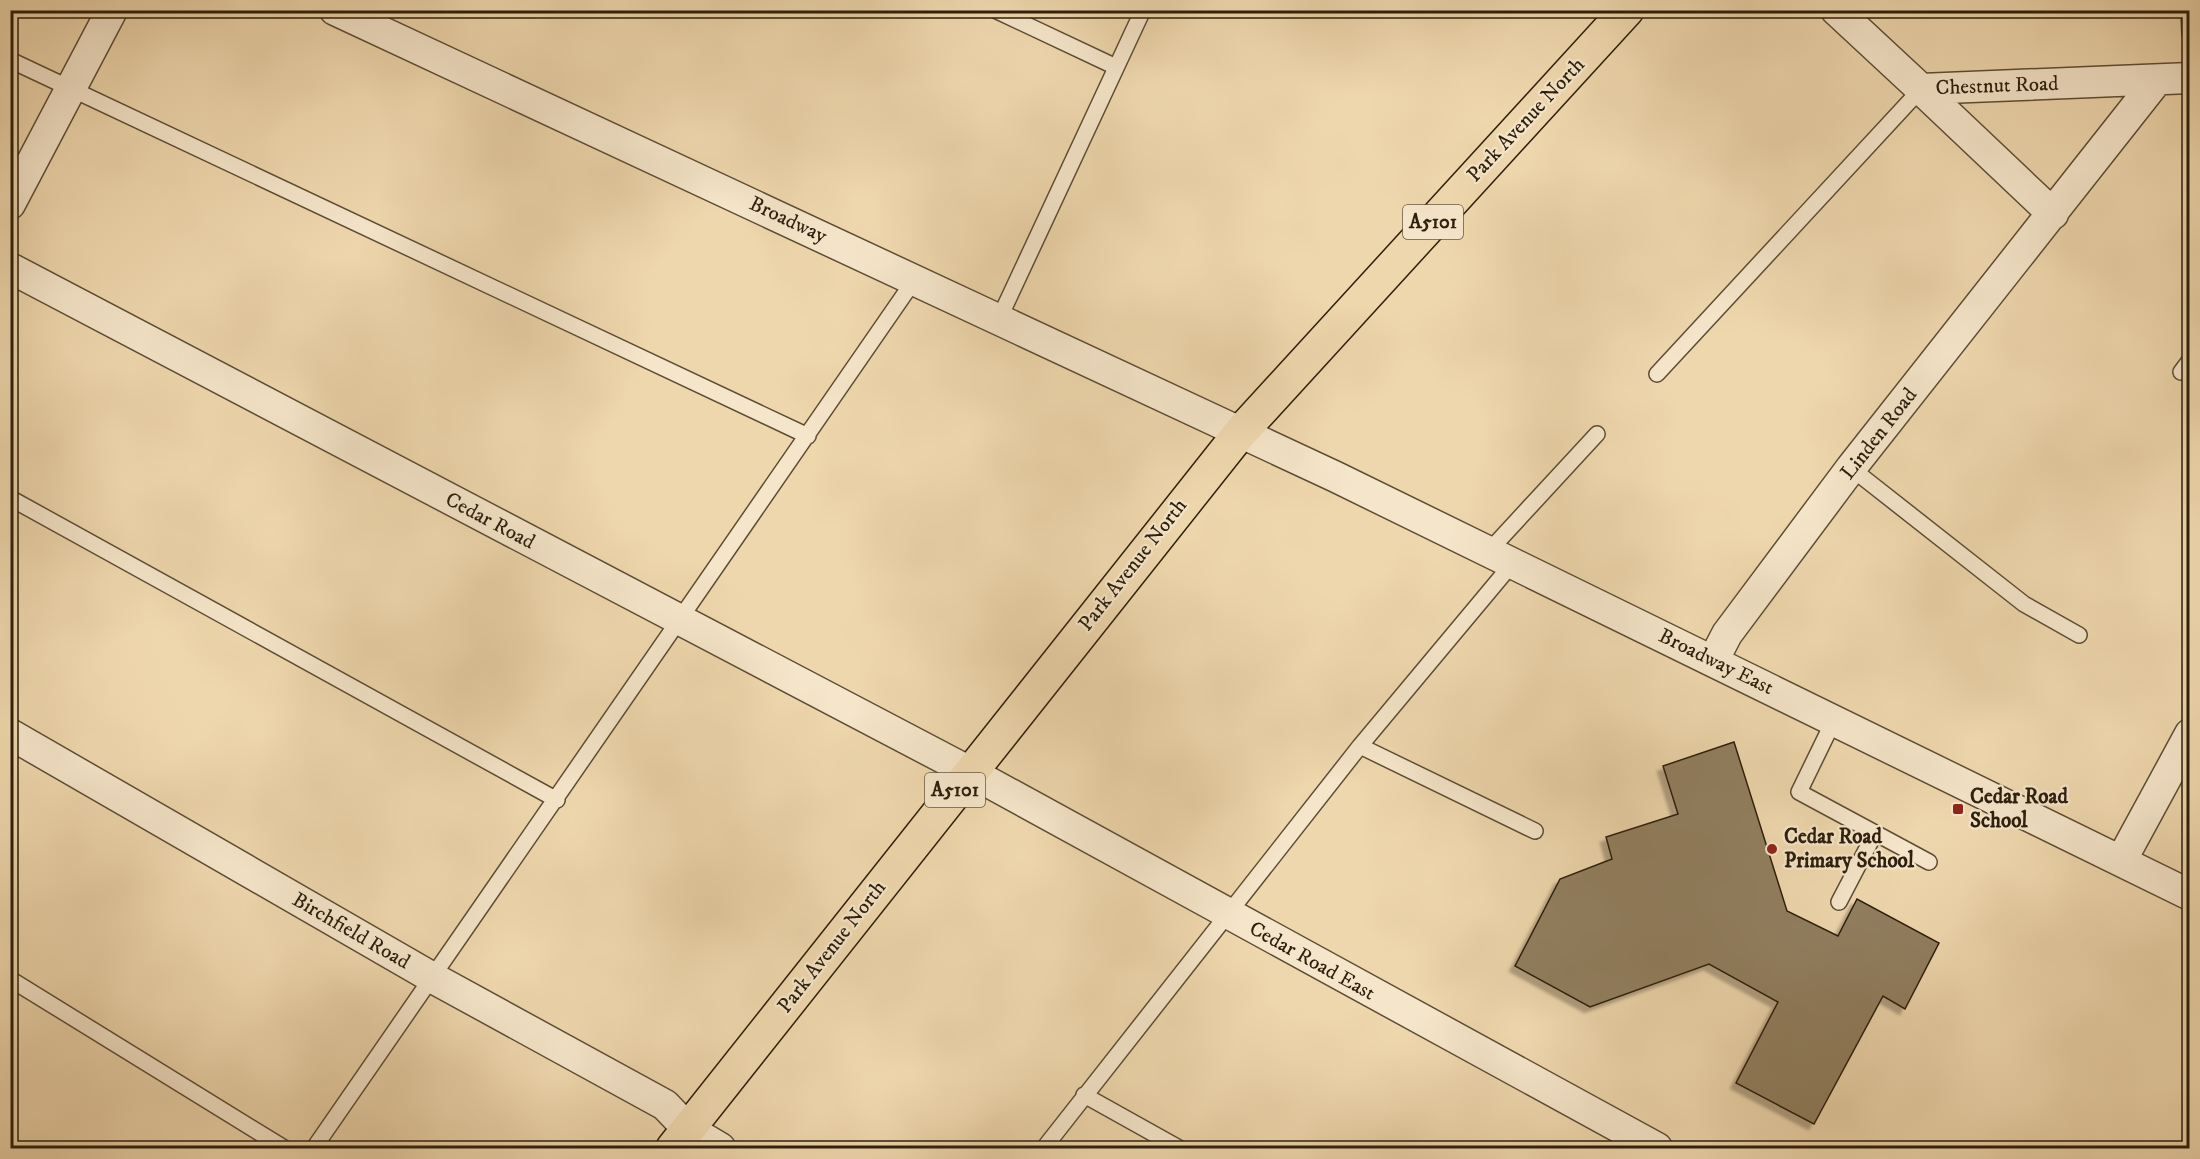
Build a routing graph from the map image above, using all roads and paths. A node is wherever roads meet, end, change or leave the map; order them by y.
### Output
1 (112, 10) edge
2 (335, 10) edge
3 (995, 10) edge
4 (1143, 10) edge
5 (1627, 10) edge
6 (1836, 10) edge
7 (2188, 10) edge
8 (2190, 34) edge
9 (10, 60) edge
10 (1116, 67) junction
11 (2190, 78) edge
12 (2157, 80) junction
13 (71, 89) junction
14 (1921, 89) junction
15 (10, 204) edge
16 (2054, 214) junction
17 (10, 268) edge
18 (915, 279) junction
19 (999, 319) junction
20 (1657, 374) dead end
21 (1240, 433) junction
22 (1597, 434) dead end
23 (808, 436) junction
24 (1851, 468) junction
25 (10, 498) edge
26 (1500, 558) junction
27 (679, 620) junction
28 (2079, 635) dead end
29 (1713, 660) junction
30 (1834, 720) junction
31 (10, 734) edge
32 (2190, 734) edge
33 (1360, 746) junction
34 (970, 772) junction
35 (556, 800) junction
36 (1535, 831) dead end
37 (1875, 833) junction
38 (2121, 861) junction
39 (1929, 862) dead end
40 (2190, 896) edge
41 (1839, 902) dead end
42 (1228, 915) junction
43 (433, 978) junction
44 (10, 979) edge
45 (1084, 1095) junction
46 (681, 1138) edge
47 (284, 1149) edge
48 (314, 1149) edge
49 (720, 1149) edge
50 (1044, 1149) edge
51 (1179, 1149) edge
52 (1656, 1149) edge

1 - 13 street
2 - 18 street, Broadway
3 - 10 lane
4 - 10 lane
5 - 21 main road, Park Avenue North / A5101
6 - 14 street, Chestnut Road
7 - 8 lane
9 - 13 lane
10 - 19 lane
11 - 12 street, Chestnut Road
12 - 14 street, Chestnut Road
12 - 16 street, Linden Road
13 - 15 street
13 - 23 lane
14 - 16 street
14 - 20 lane
16 - 24 street, Linden Road
17 - 27 street, Cedar Road
18 - 19 street, Broadway
18 - 23 lane
19 - 21 street, Broadway
21 - 26 street, Broadway East
21 - 34 main road, Park Avenue North / A5101
22 - 26 lane
23 - 27 lane
24 - 28 lane
24 - 29 street, Linden Road
25 - 35 lane
26 - 29 street, Broadway East
26 - 33 lane
27 - 34 street, Cedar Road
27 - 35 lane
29 - 30 street, Broadway East
30 - 37 lane
30 - 38 street, Broadway East
31 - 43 street, Birchfield Road
32 - 38 street
33 - 36 lane
33 - 42 lane
34 - 42 street, Cedar Road East
34 - 46 main road, Park Avenue North / A5101
35 - 43 lane
37 - 39 lane
37 - 41 lane
38 - 40 street, Broadway East
42 - 45 lane
42 - 52 street, Cedar Road East
43 - 46 street, Birchfield Road
43 - 48 lane
44 - 47 lane
45 - 50 lane
45 - 51 lane
46 - 49 street, Birchfield Road

